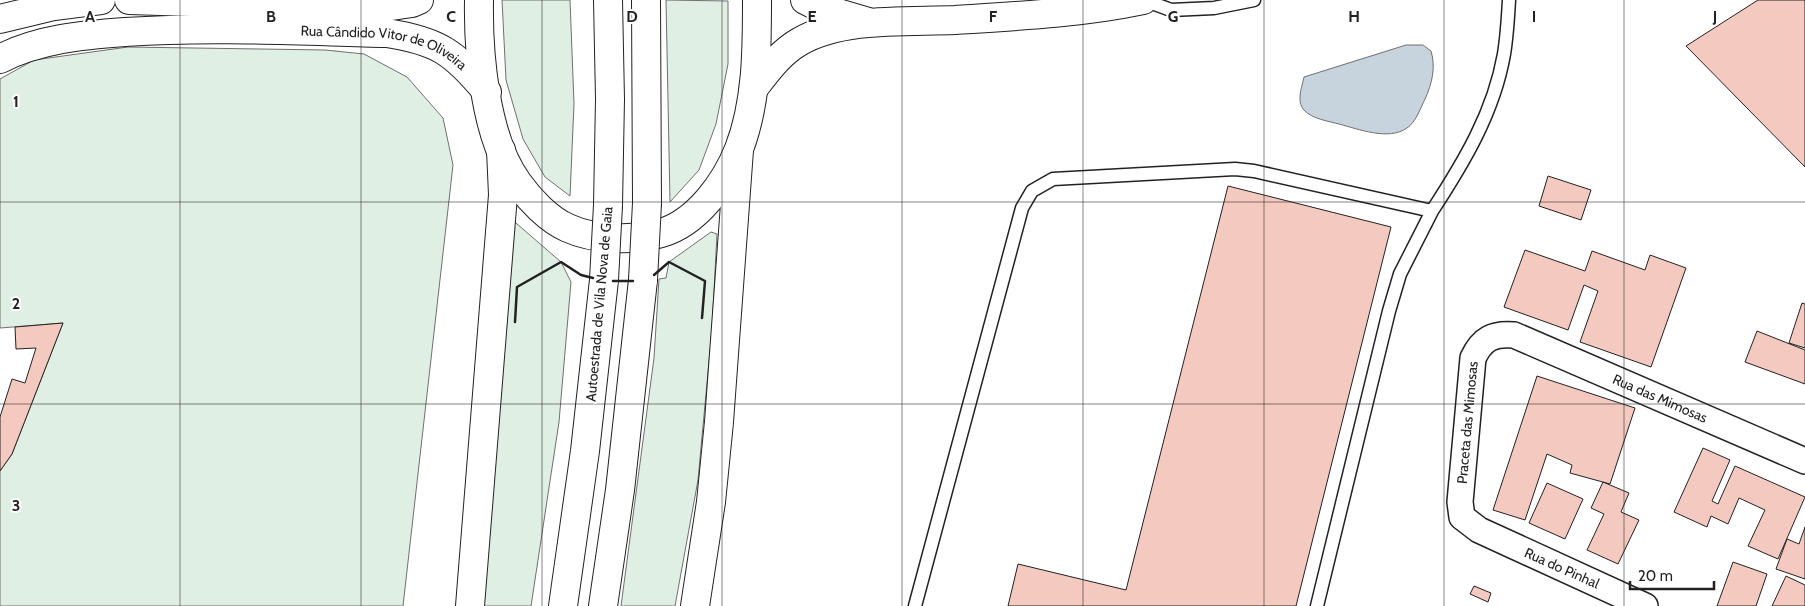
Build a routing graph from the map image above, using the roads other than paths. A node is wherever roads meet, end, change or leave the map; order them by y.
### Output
1 (101, 0) edge
2 (129, 0) edge
3 (419, 0) edge
4 (479, 0) edge
5 (608, 0) edge
6 (646, 0) edge
7 (758, 0) edge
8 (805, 0) edge
9 (1143, 0) edge
10 (1254, 0) edge
11 (1509, 0) edge
12 (0, 19) edge
13 (869, 22) junction
14 (4, 55) edge
15 (754, 88) junction
16 (487, 92) junction
17 (501, 150) junction
18 (739, 150) junction
19 (1432, 210) junction
20 (1514, 335) joint
21 (1805, 462) edge
22 (1479, 530) joint
23 (470, 606) edge
24 (563, 606) edge
25 (603, 606) edge
26 (695, 606) edge
27 (915, 606) edge
28 (1318, 606) edge
29 (1645, 606) edge

1 - 12 main road
2 - 3 main road, Rua Cândido Vitor de Oliveira
4 - 16 main road, Rua Cândido Vitor de Oliveira
5 - 24 main road, Autoestrada de Vila Nova de Gaia, bridge
6 - 25 main road, bridge
7 - 15 main road, Rua Cândido Vitor de Oliveira
8 - 13 main road, Rua Cândido Vitor de Oliveira
9 - 10 lane
9 - 13 main road, Rua Cândido Vitor de Oliveira
11 - 19 lane
13 - 15 main road, Rua Cândido Vitor de Oliveira
14 - 16 main road, Rua Cândido Vitor de Oliveira
15 - 18 main road, Rua Cândido Vitor de Oliveira
16 - 17 main road, Rua Cândido Vitor de Oliveira
17 - 18 main road, Rua Cândido Vitor de Oliveira
17 - 23 main road
18 - 26 main road
19 - 27 lane
19 - 28 lane
20 - 21 street, Rua das Mimosas
20 - 22 street, Praceta das Mimosas
22 - 29 street, Rua do Pinhal

